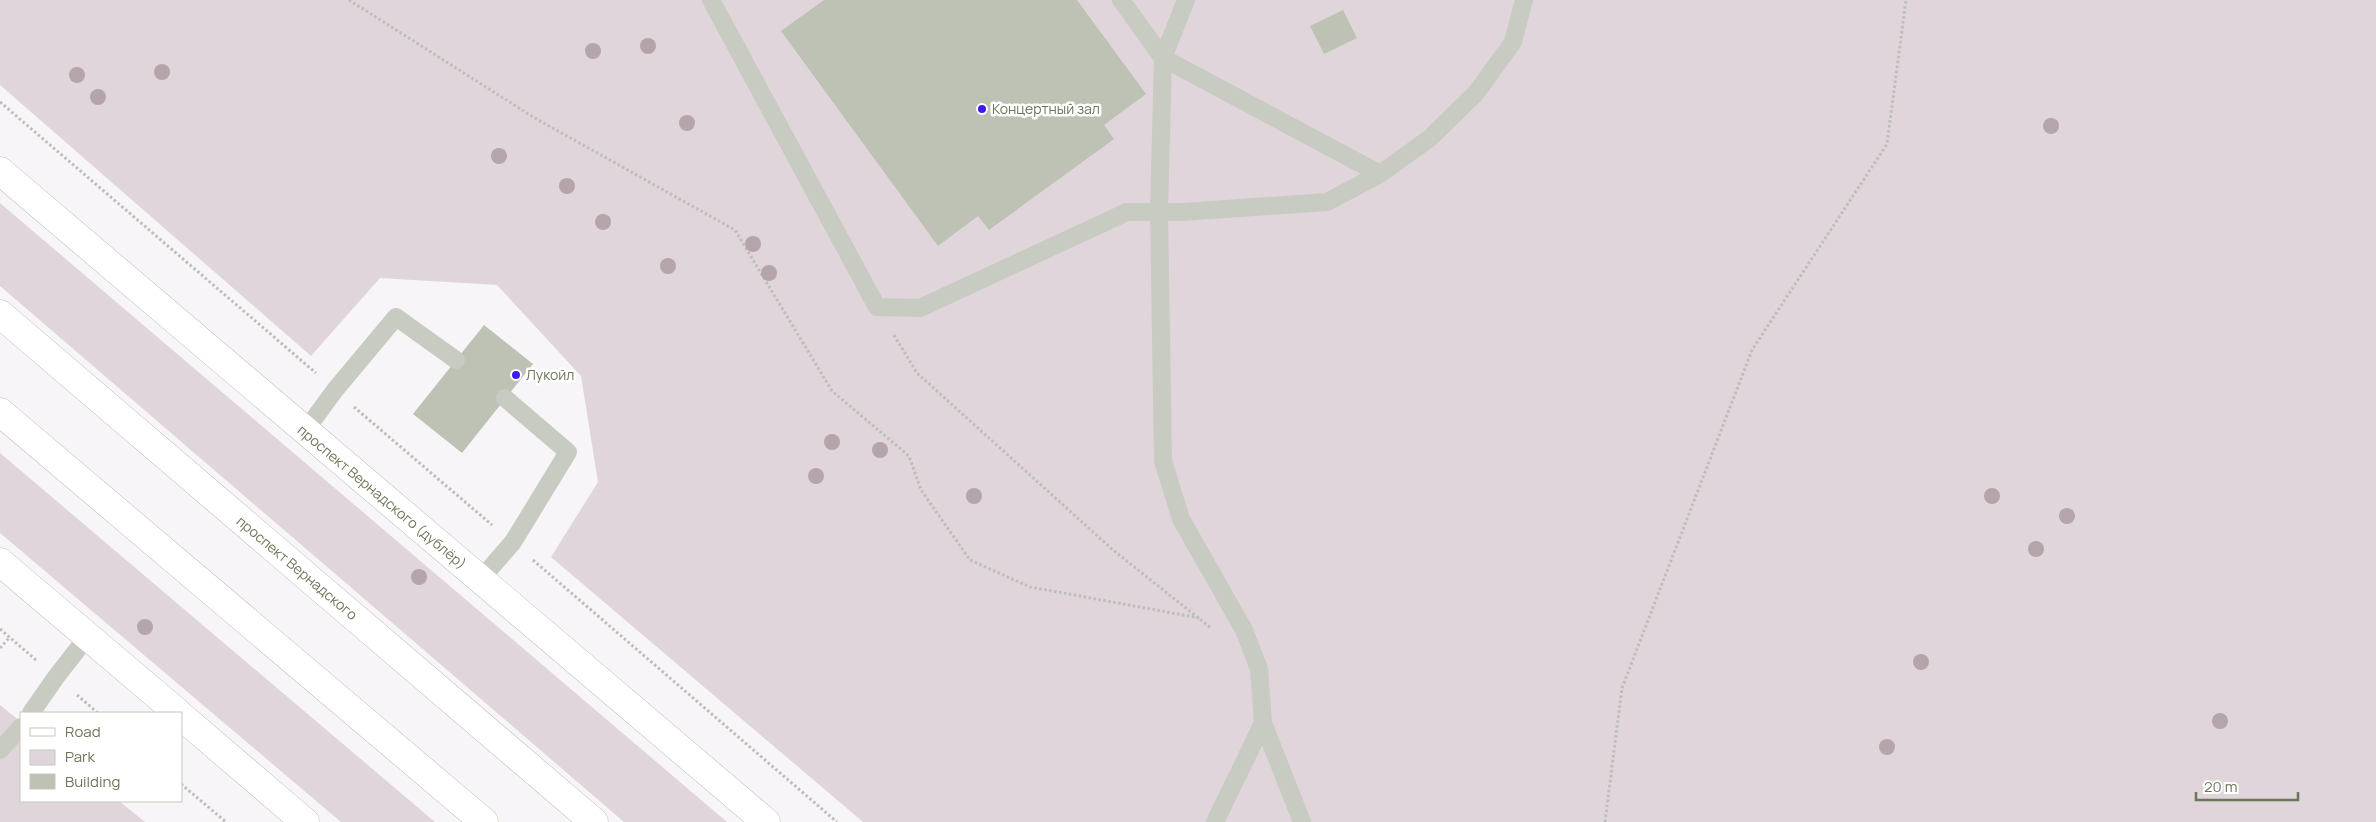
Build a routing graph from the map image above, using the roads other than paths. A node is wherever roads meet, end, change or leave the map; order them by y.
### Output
1 (711, 0) edge
2 (1121, 0) edge
3 (1186, 0) edge
4 (1524, 0) edge
5 (1163, 58) junction
6 (0, 171) edge
7 (1380, 174) junction
8 (1158, 211) junction
9 (0, 314) edge
10 (456, 360) dead end
11 (505, 398) dead end
12 (0, 412) edge
13 (305, 431) junction
14 (0, 562) edge
15 (480, 580) junction
16 (88, 636) junction
17 (32, 712) edge
18 (177, 712) edge
19 (182, 717) edge
20 (1263, 722) junction
21 (20, 728) edge
22 (0, 750) edge
23 (304, 822) edge
24 (484, 822) edge
25 (594, 822) edge
26 (766, 822) edge
27 (1215, 822) edge
28 (1302, 822) edge

1 - 8 lane
2 - 5 lane
3 - 5 lane
4 - 7 lane
5 - 7 lane
5 - 8 lane
6 - 13 main road, проспект Вернадского (дублёр)
7 - 8 lane
8 - 20 lane
9 - 25 main road, проспект Вернадского
10 - 13 lane
11 - 15 lane
12 - 24 main road
13 - 15 main road, проспект Вернадского (дублёр)
14 - 16 main road
15 - 26 main road, проспект Вернадского (дублёр)
16 - 17 lane
16 - 18 main road
19 - 23 main road
20 - 27 lane
20 - 28 lane
21 - 22 lane

